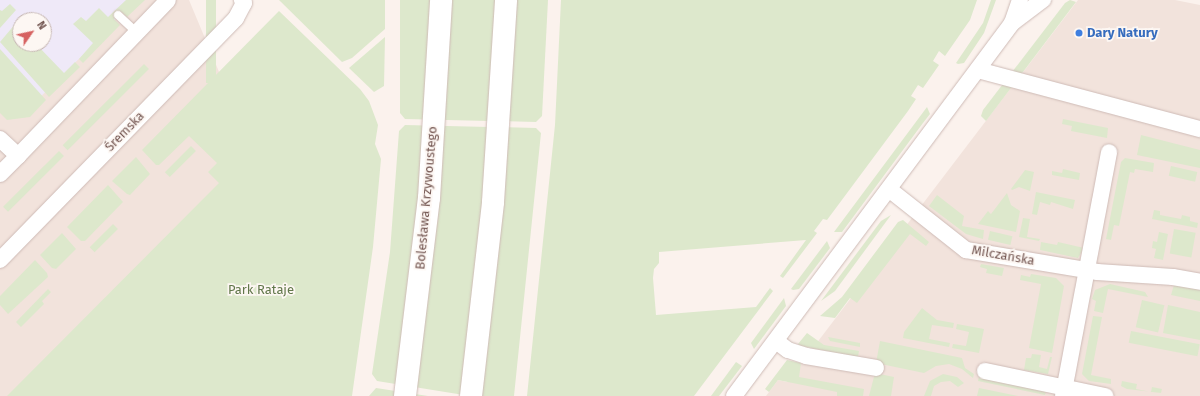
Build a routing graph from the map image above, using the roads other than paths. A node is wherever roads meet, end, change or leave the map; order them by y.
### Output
1 (168, 0) edge
2 (242, 0) edge
3 (441, 0) edge
4 (506, 0) edge
5 (1020, 0) edge
6 (1043, 0) edge
7 (118, 14) dead end
8 (1012, 23) junction
9 (137, 33) junction
10 (978, 70) junction
11 (1200, 129) edge
12 (0, 139) edge
13 (1109, 152) dead end
14 (18, 156) junction
15 (0, 174) edge
16 (890, 190) junction
17 (0, 260) edge
18 (1087, 270) junction
19 (1200, 282) edge
20 (776, 341) junction
21 (876, 368) dead end
22 (985, 371) dead end
23 (1064, 392) edge
24 (405, 396) edge
25 (471, 396) edge
26 (734, 396) edge
27 (1105, 396) edge

1 - 9 street
2 - 17 street, Śremska
3 - 24 main road, Bolesława Krzywoustego
4 - 25 main road
5 - 8 street
6 - 8 street
7 - 9 lane
8 - 10 street
9 - 14 street
10 - 11 street
10 - 16 street
12 - 14 street
13 - 18 street
14 - 15 street
16 - 18 street, Milczańska
16 - 20 street
18 - 19 street, Milczańska
18 - 23 street
20 - 21 street
20 - 26 street
22 - 23 street
23 - 27 street

